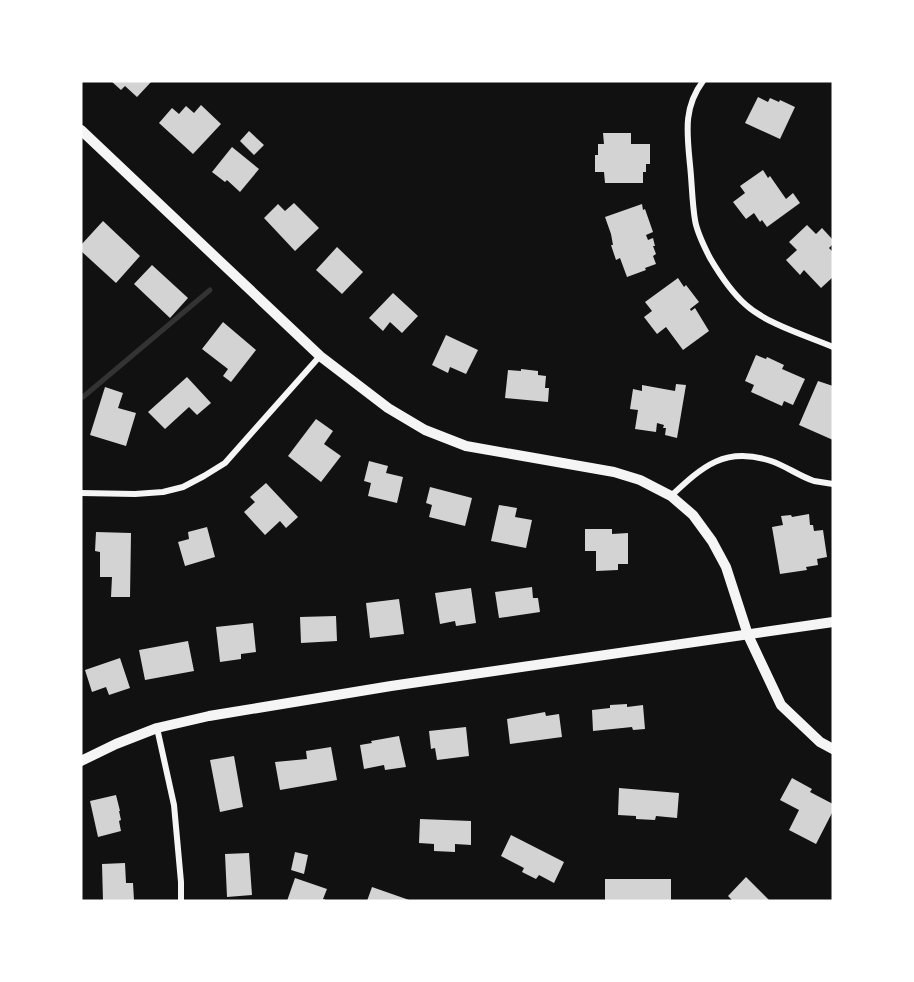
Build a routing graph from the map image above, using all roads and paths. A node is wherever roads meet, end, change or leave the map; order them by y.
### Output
1 (703, 81) edge
2 (81, 130) edge
3 (833, 347) edge
4 (320, 356) junction
5 (833, 484) edge
6 (81, 493) edge
7 (671, 496) junction
8 (833, 622) edge
9 (748, 635) junction
10 (156, 728) junction
11 (833, 749) edge
12 (81, 761) edge
13 (181, 901) edge

1 - 3 street
2 - 4 street
4 - 6 street
4 - 7 street
5 - 7 street
7 - 9 street
8 - 9 street
9 - 10 street
9 - 11 street
10 - 12 street
10 - 13 street

